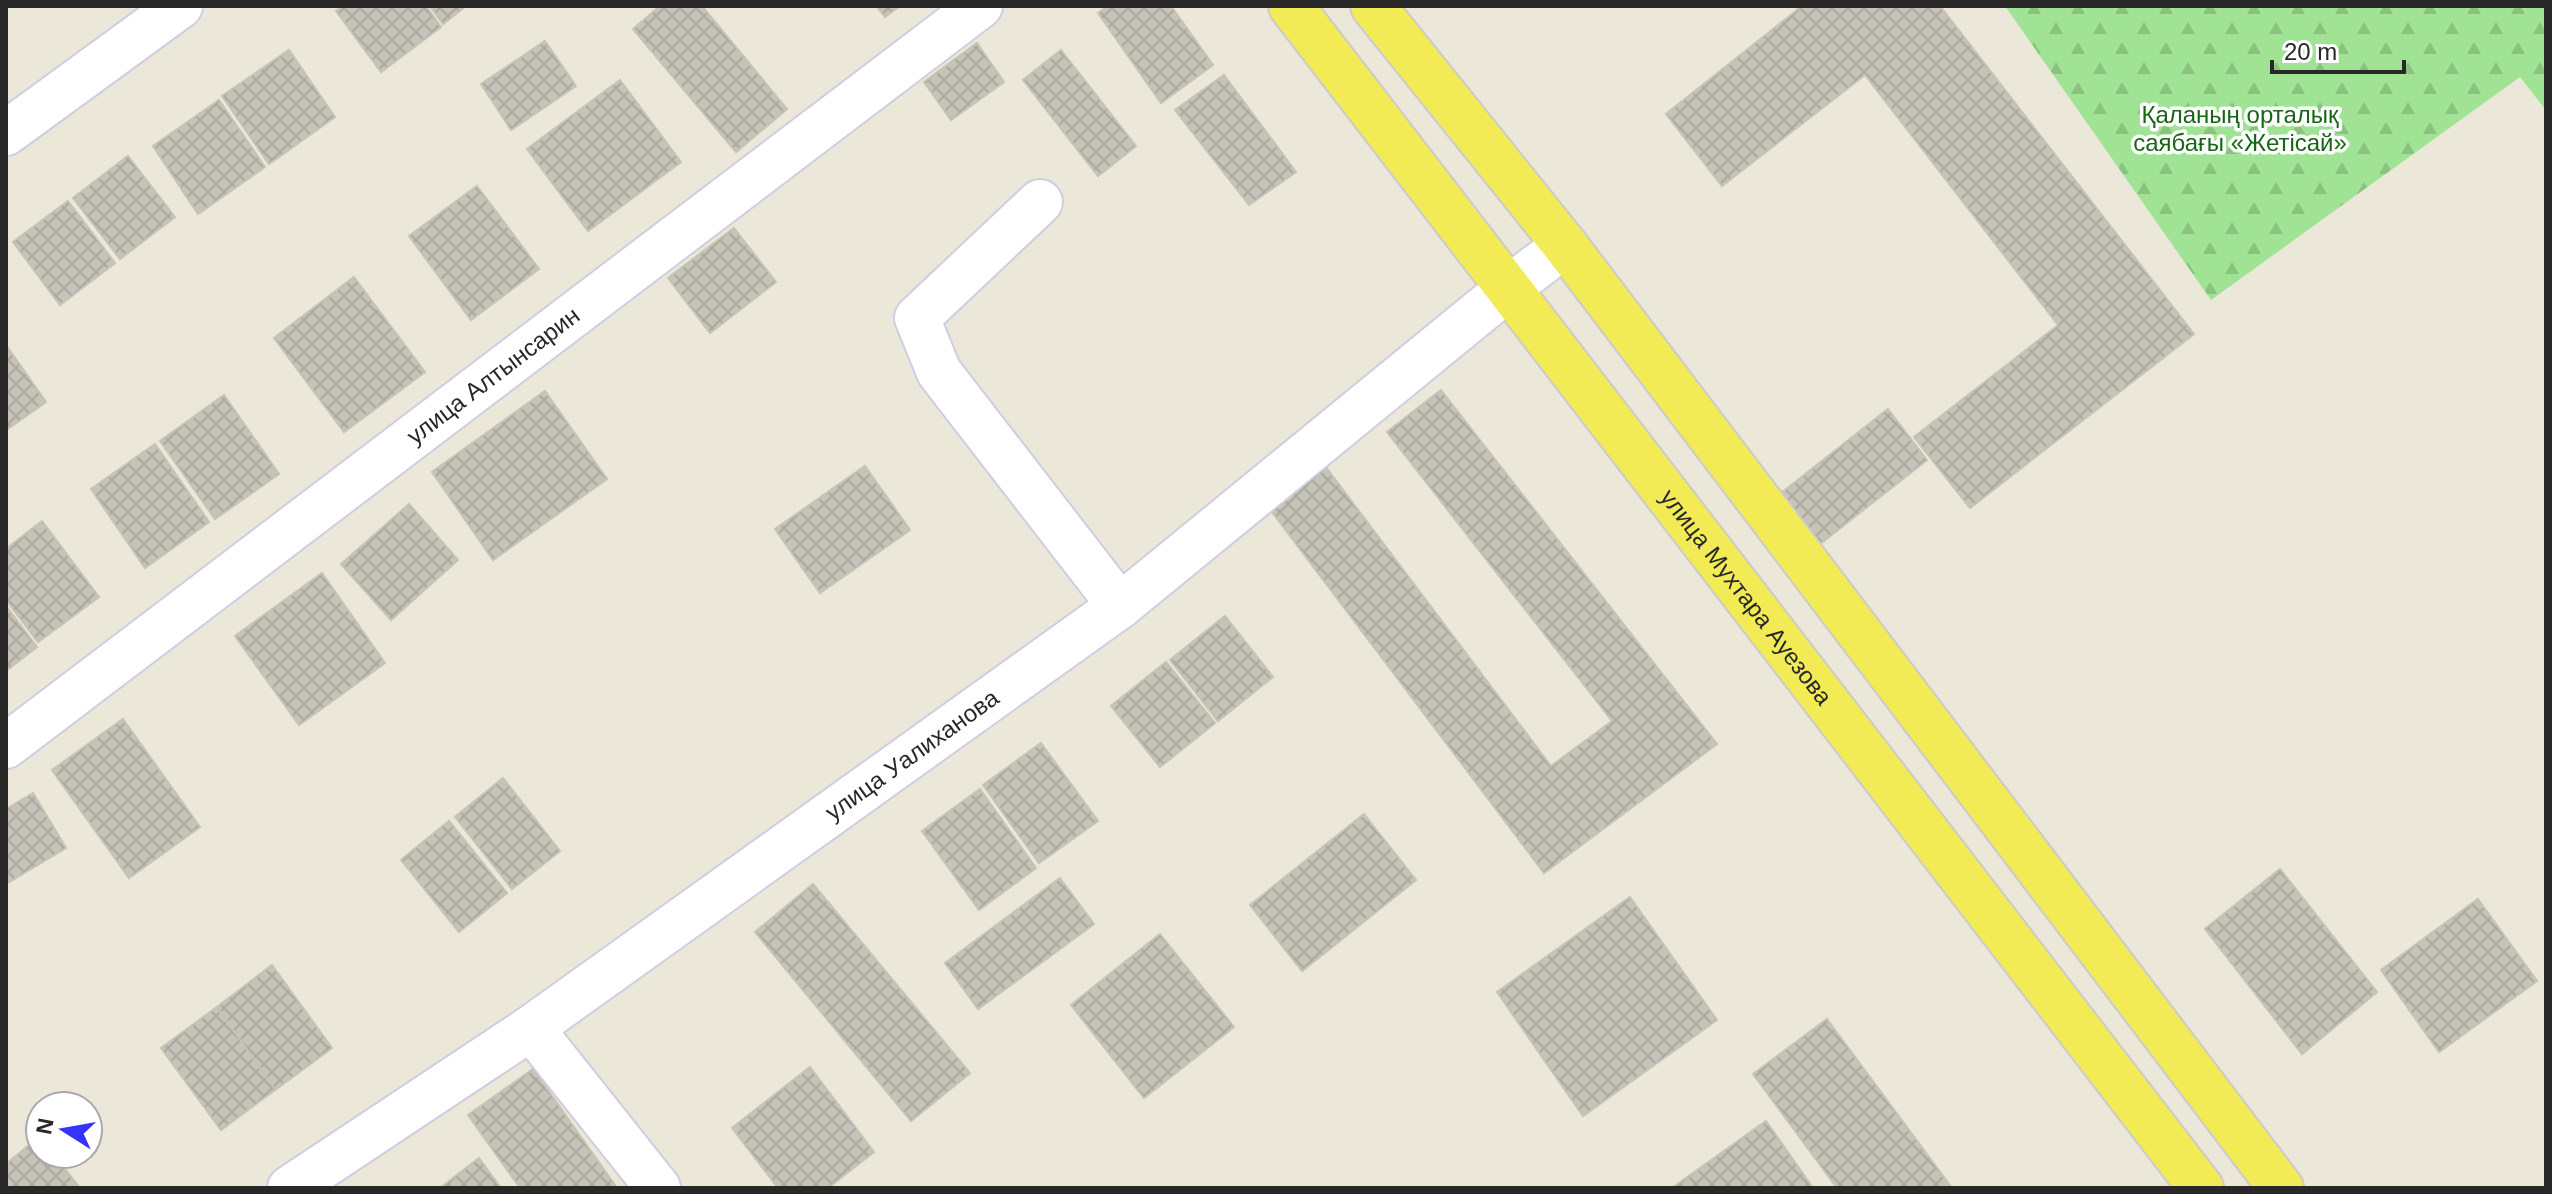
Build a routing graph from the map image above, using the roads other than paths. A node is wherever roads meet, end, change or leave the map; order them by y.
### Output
1 (180, 6) edge
2 (980, 6) edge
3 (1291, 6) edge
4 (1373, 6) edge
5 (6, 133) edge
6 (1040, 202) dead end
7 (1565, 245) junction
8 (1510, 287) junction
9 (1120, 606) junction
10 (6, 746) edge
11 (531, 1028) junction
12 (290, 1188) edge
13 (658, 1188) edge
14 (2201, 1188) edge
15 (2281, 1188) edge

1 - 5 street
2 - 10 street, улица Алтынсарин
3 - 8 main road, улица Мухтара Ауезова
4 - 7 main road
6 - 9 street
7 - 8 street, улица Уалиханова
7 - 15 main road
8 - 9 street, улица Уалиханова
8 - 14 main road, улица Мухтара Ауезова
9 - 11 street, улица Уалиханова
11 - 12 street, улица Уалиханова
11 - 13 street

